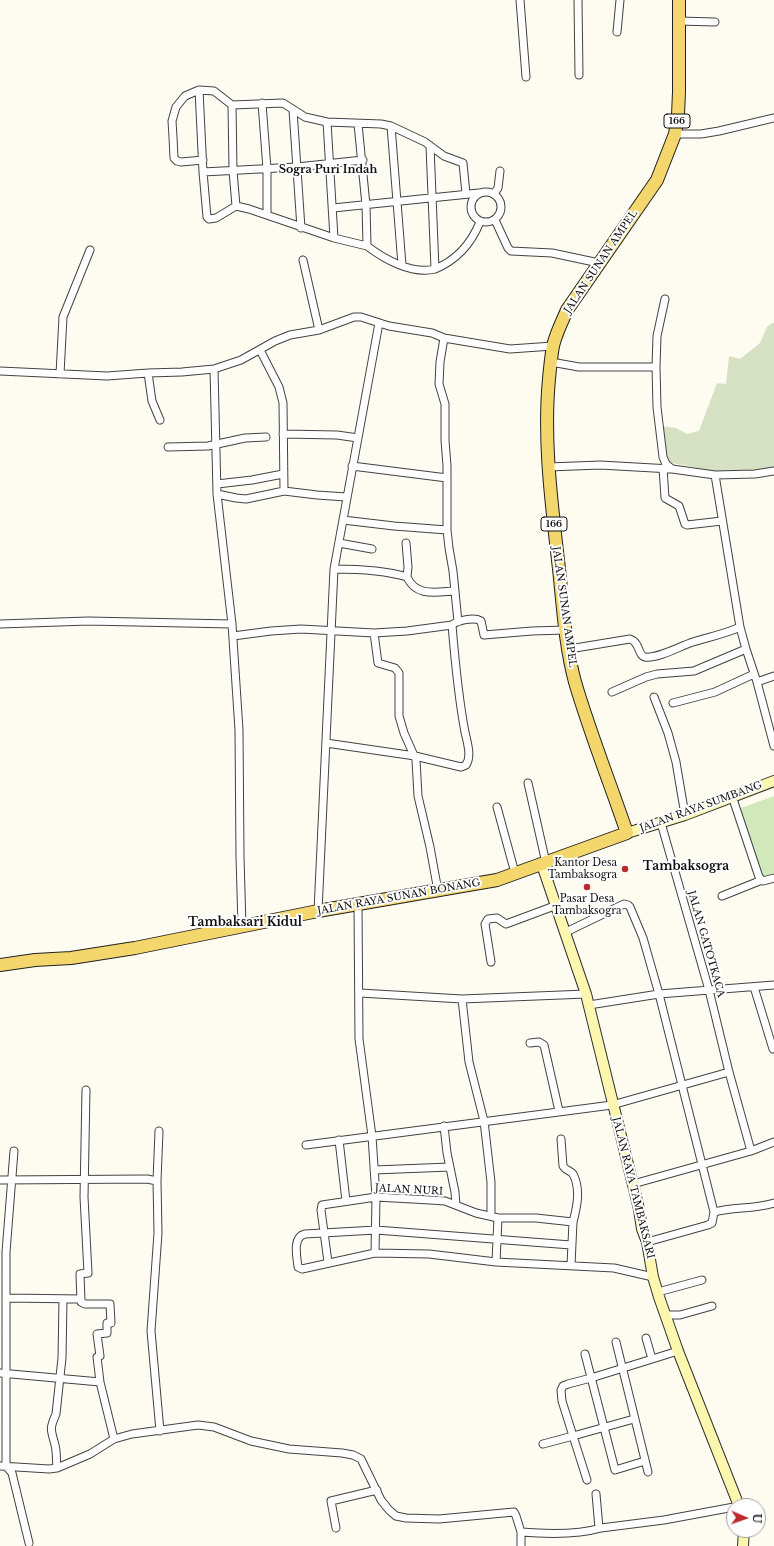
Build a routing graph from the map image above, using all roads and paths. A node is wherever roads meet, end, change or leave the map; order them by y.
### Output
1 (520, 0) edge
2 (578, 0) edge
3 (620, 0) edge
4 (679, 0) edge
5 (679, 20) junction
6 (715, 22) dead end
7 (617, 32) dead end
8 (579, 75) dead end
9 (526, 76) dead end
10 (199, 90) junction
11 (262, 103) junction
12 (232, 105) junction
13 (293, 110) junction
14 (774, 118) edge
15 (327, 122) junction
16 (358, 124) junction
17 (391, 126) junction
18 (675, 134) junction
19 (430, 146) junction
20 (203, 160) junction
21 (363, 160) junction
22 (330, 164) junction
23 (297, 168) junction
24 (267, 169) junction
25 (233, 170) junction
26 (500, 171) dead end
27 (203, 172) junction
28 (479, 193) junction
29 (466, 194) junction
30 (494, 194) junction
31 (433, 198) junction
32 (396, 202) junction
33 (366, 205) junction
34 (236, 206) junction
35 (333, 208) junction
36 (267, 215) junction
37 (494, 220) junction
38 (480, 222) junction
39 (301, 228) junction
40 (334, 238) junction
41 (367, 246) junction
42 (90, 250) dead end
43 (303, 260) dead end
44 (601, 261) junction
45 (402, 265) junction
46 (435, 269) junction
47 (665, 299) dead end
48 (379, 323) junction
49 (319, 330) junction
50 (444, 338) junction
51 (553, 346) junction
52 (260, 350) junction
53 (551, 362) junction
54 (656, 367) junction
55 (214, 369) junction
56 (0, 371) edge
57 (148, 372) junction
58 (60, 374) junction
59 (160, 420) dead end
60 (284, 434) junction
61 (266, 437) dead end
62 (358, 438) junction
63 (216, 444) junction
64 (168, 447) dead end
65 (352, 466) junction
66 (549, 466) junction
67 (663, 468) junction
68 (672, 469) junction
69 (774, 471) edge
70 (283, 474) junction
71 (715, 474) junction
72 (447, 478) junction
73 (217, 484) junction
74 (284, 491) junction
75 (217, 494) junction
76 (346, 497) junction
77 (342, 520) junction
78 (722, 521) junction
79 (447, 530) junction
80 (339, 543) junction
81 (406, 543) dead end
82 (372, 549) dead end
83 (334, 569) junction
84 (407, 577) junction
85 (454, 592) junction
86 (455, 623) junction
87 (0, 624) edge
88 (232, 624) junction
89 (740, 627) junction
90 (330, 630) junction
91 (566, 630) junction
92 (374, 632) junction
93 (233, 636) junction
94 (569, 649) junction
95 (746, 649) junction
96 (754, 674) junction
97 (774, 676) edge
98 (757, 682) junction
99 (612, 692) dead end
100 (654, 697) dead end
101 (674, 703) dead end
102 (326, 743) junction
103 (774, 746) edge
104 (415, 756) junction
105 (774, 781) edge
106 (528, 783) dead end
107 (732, 796) junction
108 (497, 807) dead end
109 (685, 815) junction
110 (661, 823) junction
111 (627, 833) junction
112 (544, 864) junction
113 (515, 873) junction
114 (774, 878) edge
115 (762, 880) junction
116 (438, 891) junction
117 (722, 896) dead end
118 (358, 905) junction
119 (556, 906) junction
120 (318, 911) junction
121 (242, 926) junction
122 (566, 932) junction
123 (491, 962) dead end
124 (0, 965) edge
125 (774, 985) edge
126 (754, 987) junction
127 (709, 990) junction
128 (360, 993) junction
129 (586, 994) junction
130 (659, 994) junction
131 (462, 999) junction
132 (589, 1005) junction
133 (530, 1043) dead end
134 (772, 1049) dead end
135 (729, 1072) junction
136 (683, 1085) junction
137 (86, 1090) dead end
138 (612, 1105) junction
139 (559, 1111) junction
140 (484, 1121) junction
141 (444, 1126) junction
142 (159, 1131) dead end
143 (372, 1136) junction
144 (561, 1139) dead end
145 (339, 1140) junction
146 (774, 1142) edge
147 (306, 1145) dead end
148 (751, 1151) junction
149 (14, 1152) dead end
150 (704, 1165) junction
151 (450, 1167) junction
152 (374, 1170) junction
153 (84, 1179) junction
154 (0, 1180) edge
155 (12, 1180) junction
156 (157, 1180) junction
157 (633, 1184) junction
158 (376, 1197) junction
159 (346, 1201) junction
160 (774, 1203) edge
161 (456, 1205) junction
162 (714, 1212) junction
163 (491, 1216) junction
164 (498, 1218) junction
165 (573, 1222) junction
166 (376, 1230) junction
167 (324, 1232) junction
168 (498, 1238) junction
169 (647, 1242) junction
170 (571, 1245) junction
171 (375, 1253) junction
172 (328, 1262) junction
173 (496, 1262) junction
174 (571, 1265) junction
175 (653, 1277) junction
176 (702, 1280) dead end
177 (658, 1292) junction
178 (7, 1298) junction
179 (63, 1299) junction
180 (81, 1299) junction
181 (712, 1306) dead end
182 (666, 1314) junction
183 (646, 1338) dead end
184 (616, 1342) dead end
185 (678, 1351) junction
186 (585, 1354) dead end
187 (652, 1359) junction
188 (622, 1368) junction
189 (3, 1373) edge
190 (591, 1378) junction
191 (60, 1380) junction
192 (100, 1382) junction
193 (634, 1419) junction
194 (604, 1427) junction
195 (160, 1431) junction
196 (573, 1436) junction
197 (114, 1439) junction
198 (543, 1444) dead end
199 (645, 1461) junction
200 (3, 1466) edge
201 (57, 1468) junction
202 (648, 1472) dead end
203 (587, 1480) dead end
204 (377, 1490) junction
205 (596, 1494) dead end
206 (736, 1498) edge
207 (726, 1509) edge
208 (336, 1528) dead end
209 (599, 1528) junction
210 (520, 1532) junction
211 (29, 1543) dead end
212 (521, 1546) edge

1 - 9 street
2 - 8 street
3 - 7 street
4 - 5 main road, JALAN SUNAN AMPEL / 166
5 - 6 street
5 - 18 main road, JALAN SUNAN AMPEL / 166
10 - 12 street
10 - 20 street
10 - 20 street
11 - 12 street
11 - 13 street
11 - 24 street
12 - 25 street
13 - 15 street
13 - 23 street
14 - 18 street
15 - 16 street
15 - 22 street
16 - 17 street
16 - 21 street
17 - 19 street
17 - 32 street
18 - 44 main road, JALAN SUNAN AMPEL / 166
19 - 29 street
19 - 31 street
20 - 27 street
21 - 22 street
21 - 33 street
22 - 23 street
22 - 35 street
23 - 24 street
23 - 39 street
24 - 25 street
24 - 36 street
25 - 27 street
25 - 34 street
26 - 30 street
27 - 34 street
28 - 29 street
28 - 30 street
28 - 38 street
29 - 31 street
30 - 37 street
31 - 32 street
31 - 46 street
32 - 33 street
32 - 45 street
33 - 35 street
33 - 41 street
34 - 36 street
35 - 40 street
36 - 39 street
37 - 38 street
37 - 44 street
38 - 46 street
39 - 40 street
40 - 41 street
41 - 45 street
42 - 58 street
43 - 49 street
44 - 51 main road, JALAN SUNAN AMPEL / 166
45 - 46 street
47 - 54 street
48 - 49 street
48 - 50 street
48 - 62 street
49 - 52 street
50 - 51 street
50 - 72 street
51 - 53 main road, JALAN SUNAN AMPEL / 166
52 - 55 street
52 - 60 street
53 - 54 street
53 - 66 main road, JALAN SUNAN AMPEL / 166
54 - 68 street
55 - 57 street
55 - 63 street
56 - 58 street
57 - 58 street
57 - 59 street
60 - 62 street
60 - 70 street
61 - 63 street
62 - 65 street
63 - 64 street
63 - 73 street
65 - 72 street
65 - 76 street
66 - 67 street
66 - 91 main road, JALAN SUNAN AMPEL / 166
67 - 68 street
67 - 78 street
68 - 71 street
69 - 71 street
70 - 73 street
70 - 74 street
71 - 78 street
72 - 79 street
73 - 75 street
74 - 75 street
74 - 76 street
75 - 88 street
76 - 77 street
77 - 79 street
77 - 80 street
78 - 89 street
79 - 85 street
80 - 82 street
80 - 83 street
81 - 84 street
83 - 84 street
83 - 90 street
84 - 85 street
85 - 86 street
86 - 91 street
86 - 92 street
86 - 104 street
87 - 88 street
88 - 93 street
89 - 94 street
89 - 95 street
90 - 92 street
90 - 93 street
90 - 102 street
91 - 94 main road, JALAN SUNAN AMPEL / 166
92 - 104 street
93 - 121 street
94 - 111 main road, JALAN SUNAN AMPEL / 166
95 - 96 street
95 - 99 street
96 - 98 street
96 - 101 street
97 - 98 street
98 - 103 street
100 - 109 street
102 - 104 street
102 - 120 street
104 - 116 street
105 - 107 street, JALAN RAYA SUMBANG
106 - 112 street
107 - 109 street, JALAN RAYA SUMBANG
107 - 115 street
108 - 113 street
109 - 110 street, JALAN RAYA SUMBANG
110 - 111 street, JALAN RAYA SUMBANG
110 - 127 street, JALAN GATOTKACA
111 - 112 main road, JALAN RAYA SUNAN BONANG
112 - 113 main road, JALAN RAYA SUNAN BONANG
112 - 119 street, JALAN RAYA TAMBAKSARI
113 - 116 main road, JALAN RAYA SUNAN BONANG
114 - 115 street
115 - 117 street
116 - 118 main road, JALAN RAYA SUNAN BONANG
118 - 120 main road, JALAN RAYA SUNAN BONANG
118 - 128 street
119 - 122 street, JALAN RAYA TAMBAKSARI
119 - 123 street
120 - 121 main road, JALAN RAYA SUNAN BONANG
121 - 124 main road, JALAN RAYA SUNAN BONANG
122 - 129 street, JALAN RAYA TAMBAKSARI
122 - 130 street
125 - 126 street
126 - 127 street
126 - 134 street
127 - 130 street
127 - 135 street, JALAN GATOTKACA
128 - 131 street
128 - 143 street
129 - 131 street
129 - 132 street, JALAN RAYA TAMBAKSARI
130 - 132 street
130 - 136 street
131 - 140 street
132 - 138 street, JALAN RAYA TAMBAKSARI
133 - 139 street
135 - 136 street
135 - 148 street, JALAN GATOTKACA
136 - 138 street
136 - 150 street
137 - 153 street
138 - 139 street
138 - 157 street, JALAN RAYA TAMBAKSARI
139 - 140 street
140 - 141 street
140 - 163 street
141 - 143 street
141 - 151 street
142 - 156 street
143 - 145 street
143 - 152 street
144 - 165 street
145 - 147 street
145 - 159 street
146 - 148 street
148 - 150 street
149 - 155 street
150 - 157 street
150 - 162 street
151 - 152 street
151 - 161 street
152 - 158 street
153 - 155 street
153 - 156 street
153 - 180 street
154 - 155 street
155 - 178 street
156 - 195 street
157 - 169 street, JALAN RAYA TAMBAKSARI
158 - 159 street, JALAN NURI
158 - 161 street, JALAN NURI
158 - 166 street
159 - 167 street, JALAN NURI
160 - 162 street
161 - 163 street, JALAN NURI
162 - 169 street
163 - 164 street, JALAN NURI
164 - 165 street, JALAN NURI
164 - 168 street
165 - 170 street
166 - 167 street
166 - 168 street
166 - 171 street
167 - 172 street
167 - 172 street
168 - 170 street
168 - 173 street
169 - 175 street, JALAN RAYA TAMBAKSARI
170 - 174 street
171 - 172 street
171 - 173 street
173 - 174 street
174 - 175 street
175 - 177 street, JALAN RAYA TAMBAKSARI
176 - 177 street
177 - 182 street, JALAN RAYA TAMBAKSARI
178 - 179 street
178 - 189 street
179 - 180 street
179 - 191 street
180 - 192 street
181 - 182 street
182 - 185 street, JALAN RAYA TAMBAKSARI
183 - 187 street
184 - 188 street
185 - 187 street
185 - 206 street, JALAN RAYA TAMBAKSARI
186 - 190 street
187 - 188 street
188 - 190 street
188 - 193 street
189 - 191 street
189 - 200 street
190 - 194 street
190 - 196 street
191 - 192 street
191 - 201 street
192 - 197 street
193 - 194 street
193 - 199 street
194 - 196 street
194 - 199 street
195 - 197 street
195 - 204 street
196 - 198 street
196 - 203 street
197 - 201 street
199 - 202 street
200 - 201 street
200 - 211 street
204 - 208 street
204 - 210 street
205 - 209 street
207 - 209 street
209 - 210 street
210 - 212 street

